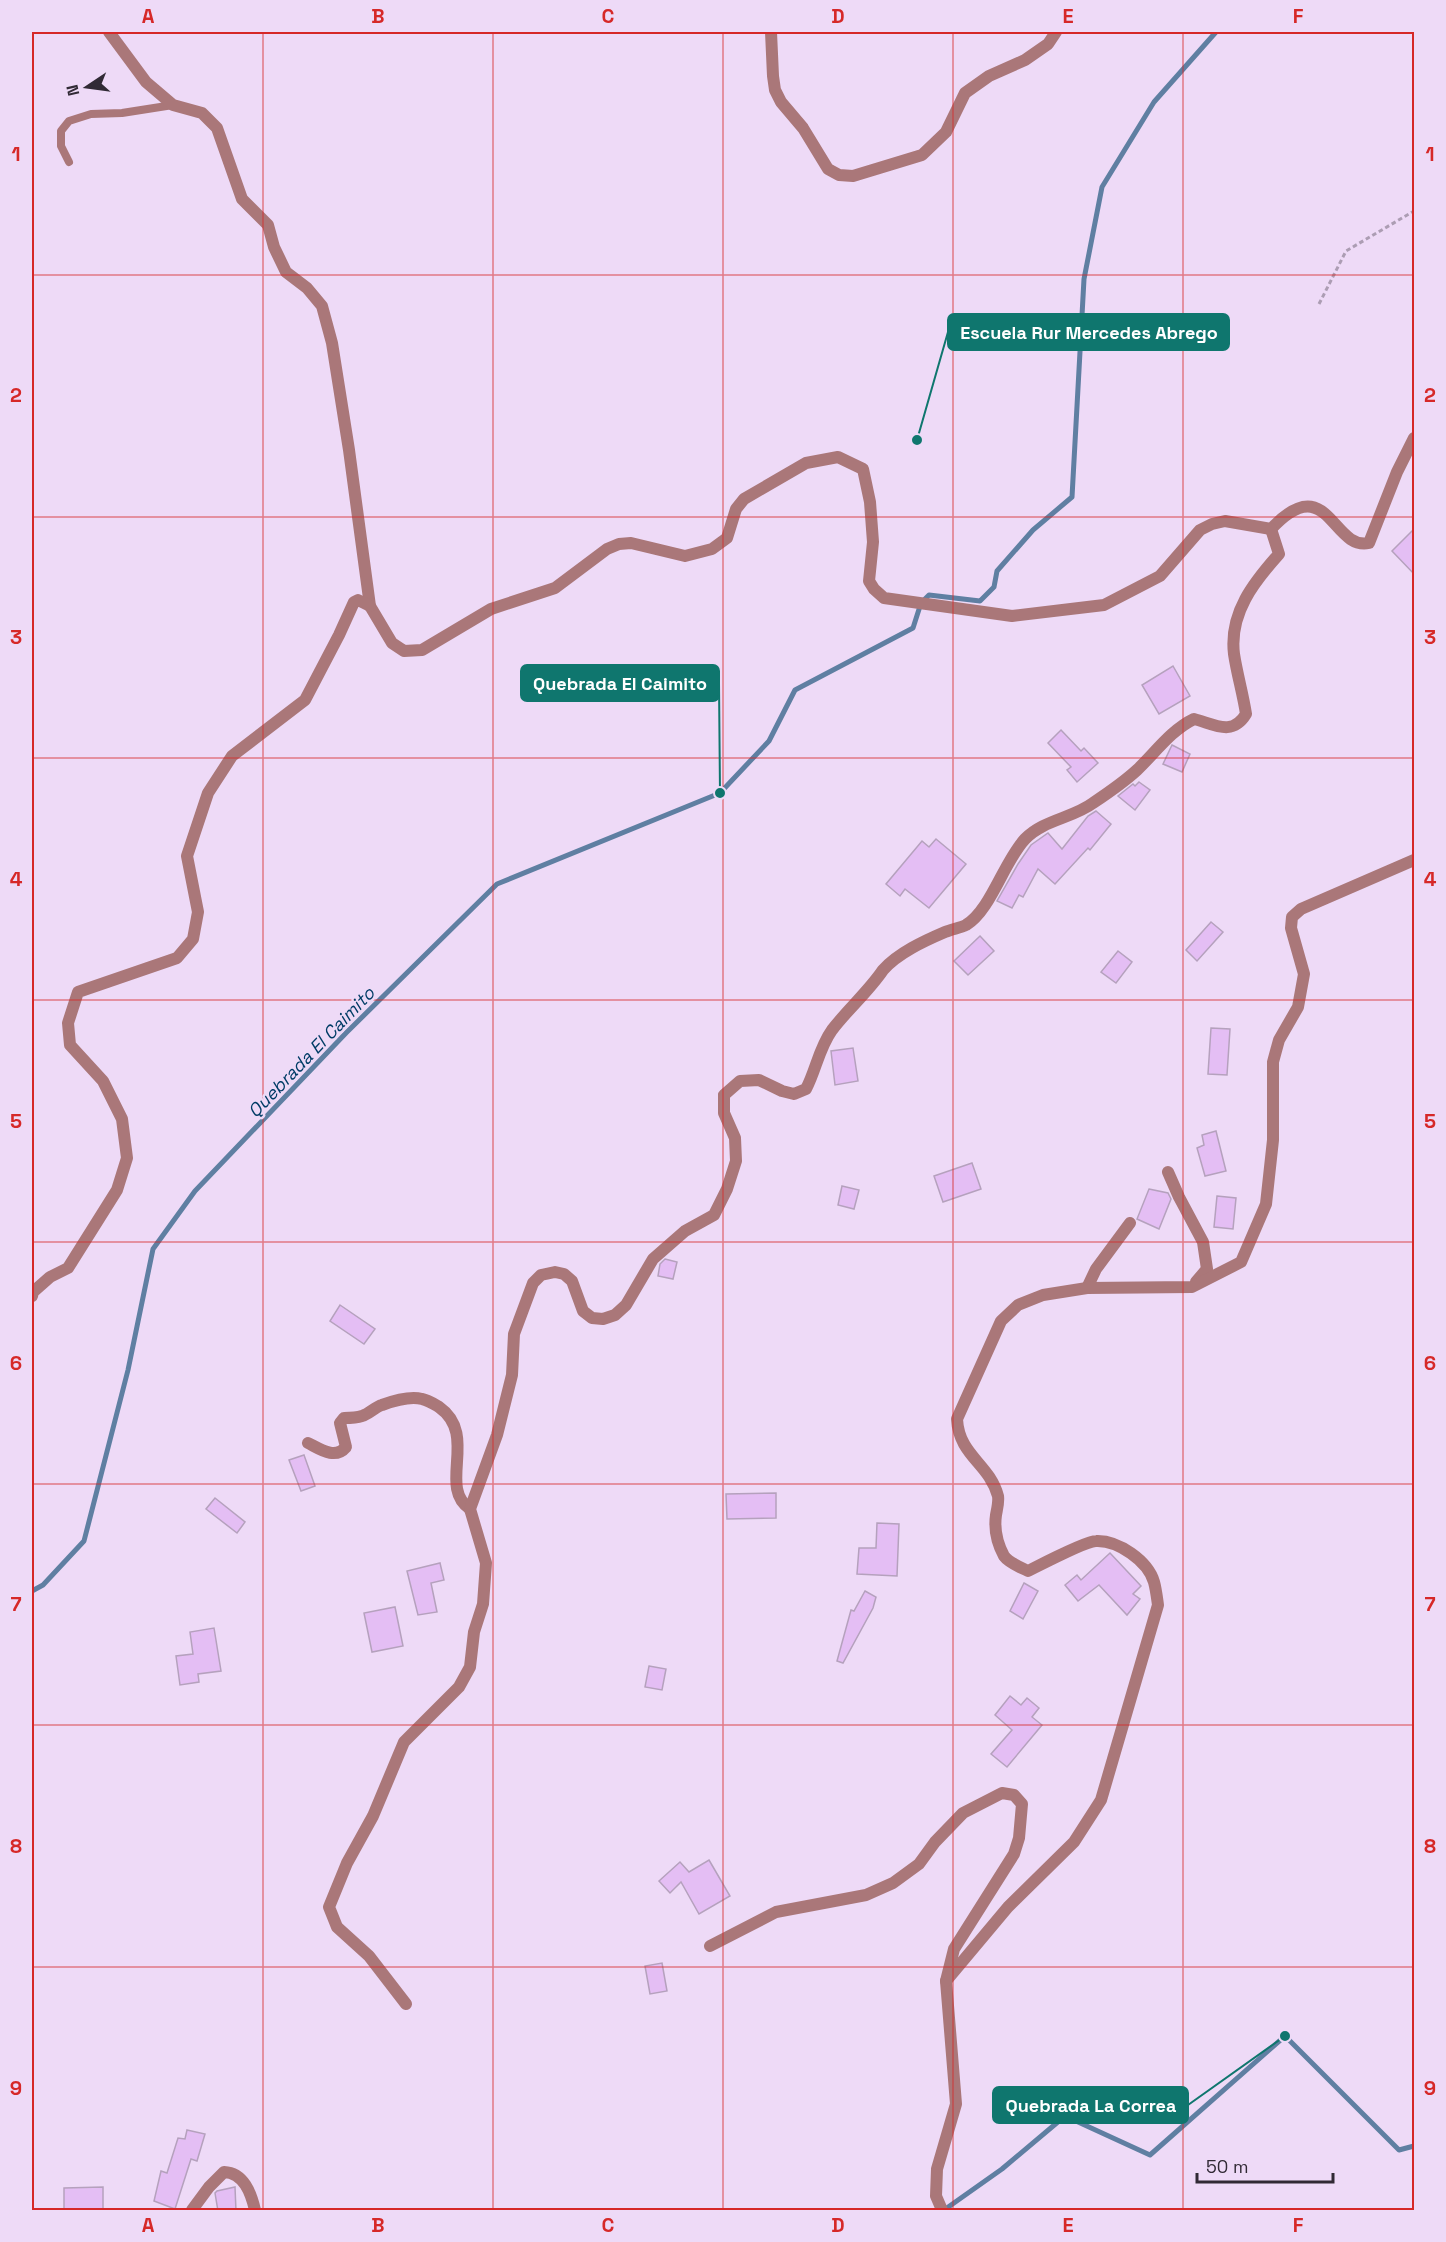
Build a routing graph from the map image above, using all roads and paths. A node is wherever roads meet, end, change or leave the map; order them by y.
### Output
1 (110, 32) edge
2 (771, 32) edge
3 (1056, 32) edge
4 (173, 105) junction
5 (69, 162) dead end
6 (1414, 211) edge
7 (1319, 304) dead end
8 (1414, 438) edge
9 (1271, 529) junction
10 (370, 606) junction
11 (1414, 860) edge
12 (1168, 1172) dead end
13 (1130, 1223) dead end
14 (1192, 1287) junction
15 (1087, 1288) junction
16 (32, 1296) edge
17 (308, 1443) dead end
18 (470, 1509) junction
19 (710, 1946) dead end
20 (946, 1982) junction
21 (406, 2004) dead end
22 (192, 2211) edge
23 (255, 2211) edge
24 (942, 2211) edge

1 - 4 street
2 - 3 street
4 - 5 lane
4 - 10 street
6 - 7 path
8 - 9 street
9 - 10 street
9 - 18 street
10 - 16 street
11 - 14 street
12 - 14 street
13 - 15 street
14 - 15 street
15 - 20 street
17 - 18 street
18 - 21 street
19 - 20 street
20 - 24 street
22 - 23 street

